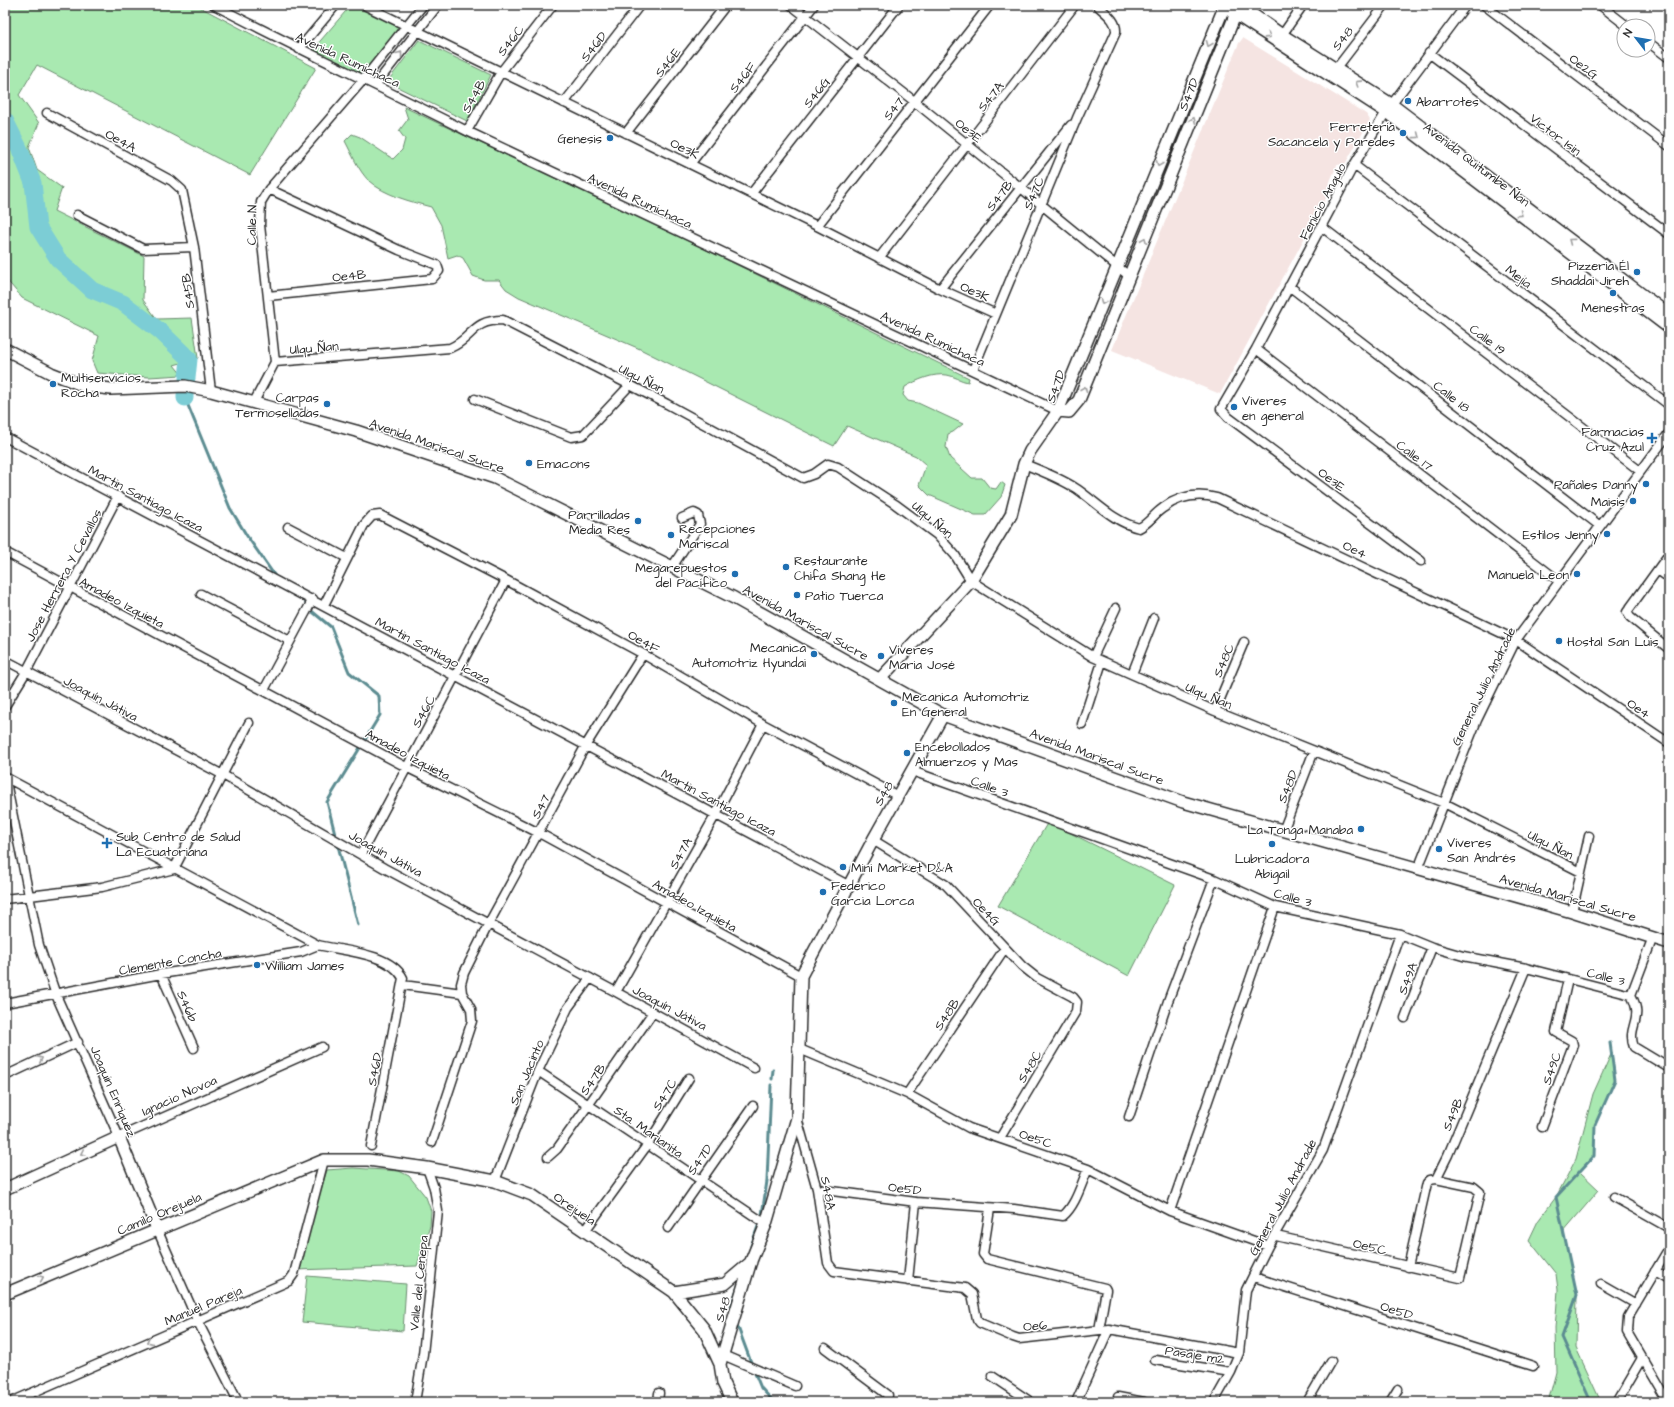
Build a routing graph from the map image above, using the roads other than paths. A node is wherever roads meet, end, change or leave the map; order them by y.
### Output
1 (214, 5) edge
2 (336, 5) edge
3 (364, 5) edge
4 (423, 5) edge
5 (438, 5) edge
6 (553, 5) edge
7 (640, 5) edge
8 (726, 5) edge
9 (791, 5) edge
10 (814, 5) edge
11 (899, 5) edge
12 (990, 5) edge
13 (1075, 5) edge
14 (1097, 5) edge
15 (1303, 5) edge
16 (1385, 5) edge
17 (1466, 5) edge
18 (1484, 5) edge
19 (1600, 5) edge
20 (1223, 6) edge
21 (1238, 8) edge
22 (805, 16) junction
23 (1617, 18) edge
24 (407, 26) junction
25 (418, 31) junction
26 (1282, 34) junction
27 (1656, 48) edge
28 (299, 49) junction
29 (1429, 53) junction
30 (858, 57) junction
31 (1669, 58) edge
32 (1336, 69) junction
33 (500, 72) junction
34 (364, 79) junction
35 (376, 84) junction
36 (914, 101) junction
37 (564, 103) junction
38 (1388, 108) junction
39 (47, 113) dead end
40 (1077, 118) junction
41 (467, 131) junction
42 (626, 133) junction
43 (968, 144) junction
44 (1669, 146) edge
45 (690, 164) junction
46 (1354, 165) junction
47 (1021, 187) junction
48 (269, 189) junction
49 (182, 190) joint
50 (751, 194) junction
51 (1042, 204) junction
52 (77, 215) dead end
53 (817, 226) junction
54 (1322, 227) junction
55 (1669, 234) edge
56 (194, 247) junction
57 (879, 258) junction
58 (1117, 266) junction
59 (1130, 276) junction
60 (1289, 286) junction
61 (940, 288) junction
62 (268, 296) junction
63 (996, 314) junction
64 (1669, 315) edge
65 (1669, 328) edge
66 (5, 349) edge
67 (1256, 349) junction
68 (275, 362) junction
69 (973, 370) junction
70 (630, 385) junction
71 (211, 391) junction
72 (474, 399) dead end
73 (254, 402) junction
74 (1669, 405) edge
75 (1058, 411) junction
76 (1228, 417) joint
77 (1669, 433) edge
78 (5, 437) edge
79 (1024, 464) junction
80 (1640, 471) junction
81 (118, 496) junction
82 (682, 518) dead end
83 (1600, 526) junction
84 (288, 527) dead end
85 (5, 552) edge
86 (1669, 554) edge
87 (346, 558) junction
88 (1421, 561) dead end
89 (672, 567) junction
90 (1658, 570) junction
91 (1669, 578) edge
92 (506, 580) junction
93 (971, 581) junction
94 (1559, 581) junction
95 (70, 588) junction
96 (201, 594) dead end
97 (313, 599) junction
98 (324, 605) junction
99 (1116, 608) dead end
100 (1154, 618) dead end
101 (1516, 640) junction
102 (290, 641) junction
103 (1244, 642) dead end
104 (1669, 649) edge
105 (643, 654) junction
106 (1093, 657) junction
107 (5, 660) edge
108 (1102, 662) junction
109 (26, 672) junction
110 (1132, 674) junction
111 (456, 676) junction
112 (880, 679) junction
113 (264, 690) junction
114 (5, 706) edge
115 (1215, 711) junction
116 (943, 715) junction
117 (249, 723) dead end
118 (763, 724) junction
119 (1082, 724) dead end
120 (1669, 743) edge
121 (586, 745) junction
122 (1314, 751) junction
123 (406, 767) junction
124 (912, 771) junction
125 (223, 775) junction
126 (5, 777) edge
127 (898, 796) junction
128 (1444, 803) junction
129 (716, 814) junction
130 (1283, 831) junction
131 (539, 833) junction
132 (1589, 836) dead end
133 (873, 840) junction
134 (361, 854) junction
135 (174, 869) junction
136 (1418, 869) junction
137 (1581, 872) junction
138 (1214, 879) junction
139 (848, 885) junction
140 (29, 896) junction
141 (5, 899) edge
142 (666, 903) junction
143 (1275, 907) junction
144 (1572, 912) junction
145 (489, 923) junction
146 (1400, 934) junction
147 (1653, 937) junction
148 (1669, 943) edge
149 (318, 945) junction
150 (1432, 947) junction
151 (1005, 948) junction
152 (1526, 968) junction
153 (161, 974) junction
154 (801, 976) junction
155 (590, 978) junction
156 (1568, 979) junction
157 (403, 984) junction
158 (616, 992) junction
159 (462, 993) junction
160 (56, 995) junction
161 (1631, 995) junction
162 (5, 1003) edge
163 (1078, 1005) joint
164 (653, 1012) junction
165 (1405, 1018) dead end
166 (78, 1042) junction
167 (322, 1047) dead end
168 (194, 1048) dead end
169 (798, 1048) junction
170 (754, 1068) dead end
171 (1669, 1068) edge
172 (538, 1071) junction
173 (5, 1076) edge
174 (689, 1078) dead end
175 (907, 1094) junction
176 (589, 1104) junction
177 (753, 1106) dead end
178 (1129, 1117) dead end
179 (797, 1118) junction
180 (1542, 1127) dead end
181 (119, 1137) junction
182 (1000, 1138) junction
183 (432, 1142) dead end
184 (648, 1144) junction
185 (370, 1146) dead end
186 (548, 1157) dead end
187 (324, 1160) junction
188 (427, 1168) junction
189 (1088, 1169) junction
190 (1436, 1179) junction
191 (495, 1181) junction
192 (700, 1181) junction
193 (817, 1189) junction
194 (5, 1190) edge
195 (1614, 1197) dead end
196 (916, 1202) junction
197 (990, 1209) junction
198 (1170, 1210) junction
199 (766, 1224) junction
200 (668, 1228) dead end
201 (1669, 1228) edge
202 (157, 1229) junction
203 (585, 1231) junction
204 (1276, 1236) junction
205 (1268, 1246) junction
206 (1669, 1248) edge
207 (751, 1262) junction
208 (1408, 1267) junction
209 (834, 1271) joint
210 (1655, 1271) junction
211 (1254, 1277) junction
212 (1669, 1279) edge
213 (908, 1281) junction
214 (1601, 1284) dead end
215 (674, 1292) junction
216 (5, 1294) edge
217 (1636, 1304) junction
218 (197, 1320) junction
219 (1109, 1329) junction
220 (1099, 1330) junction
221 (825, 1348) dead end
222 (1239, 1353) junction
223 (1642, 1358) junction
224 (722, 1360) junction
225 (1155, 1360) dead end
226 (1331, 1361) dead end
227 (1533, 1366) dead end
228 (1231, 1372) junction
229 (992, 1376) dead end
230 (795, 1386) dead end
231 (1398, 1389) dead end
232 (659, 1393) dead end
233 (1118, 1397) dead end
234 (1618, 1399) dead end
235 (11, 1402) edge
236 (237, 1402) edge
237 (415, 1402) edge
238 (658, 1402) edge
239 (732, 1402) edge
240 (887, 1402) edge
241 (1031, 1402) edge
242 (1076, 1402) edge
243 (1144, 1402) edge
244 (1214, 1402) edge
245 (1307, 1402) edge
246 (1390, 1402) edge
247 (1668, 1402) edge

1 - 28 street, Avenida Rumichaca
2 - 28 street
3 - 24 street, Oe3K
4 - 24 street, Calle N
5 - 25 street
6 - 33 street, S46C
7 - 37 street, S46D
8 - 42 street, S46E
9 - 22 street, Oe3E
10 - 22 street, S46F
11 - 30 street, S46G
12 - 36 street, S47
13 - 43 street, S47A
14 - 40 street, S47C
15 - 26 street
16 - 32 street, S48
17 - 29 street, Fenicio Angulo
18 - 44 street, Oe2G
19 - 23 street
20 - 21 street, Avenida Quitumbe Ñan
20 -> 58 street, S47D
21 - 26 street, Avenida Quitumbe Ñan
21 -> 38 street, Avenida Quitumbe Ñan
59 -> 21 street, S47D
22 - 30 street, Oe3E
22 - 45 street, S46F
24 - 25 street, Oe3K
24 - 34 street, Calle N
25 - 33 street, Oe3K
35 -> 25 street
26 - 32 street, Avenida Quitumbe Ñan
27 - 31 street
28 - 34 street, Avenida Rumichaca
29 - 38 street, Fenicio Angulo
29 - 55 street, Victor Isin
30 - 36 street, Oe3E
30 - 50 street, S46G
38 -> 32 street, Avenida Quitumbe Ñan
33 - 37 street, Oe3K
33 - 41 street, S44B
34 - 35 street, Avenida Rumichaca
34 - 48 street, Calle N
35 - 41 street, Avenida Rumichaca
36 - 43 street, Oe3E
36 - 53 street, S47
37 - 42 street, Oe3K
38 - 46 street, Fenicio Angulo
64 -> 38 street, Avenida Quitumbe Ñan
38 -> 65 street, Avenida Quitumbe Ñan
39 - 49 street, Oe4A
40 - 47 street, S47B
40 - 51 street, S47C
41 - 69 street, Avenida Rumichaca
42 - 45 street, Oe3K
43 - 47 street, Oe3E
43 - 57 street, S47A
45 - 50 street, Oe3K
46 - 54 street, Fenicio Angulo
46 - 74 street, Mejía
47 - 51 street, Oe3E
47 - 61 street, S47B
48 - 62 street, Calle N
48 - 62 street, Oe4B
49 - 56 street, S45B
50 - 53 street, Oe3K
51 - 58 street, Oe3E
51 - 63 street, S47C
52 - 56 street
53 - 57 street, Oe3K
54 - 60 street, Fenicio Angulo
54 - 80 street, Calle 19
56 - 71 street, S45B
57 - 61 street, Oe3K
58 - 59 street, Oe3E
58 -> 75 street, S47D
75 -> 59 street, S47D
60 - 67 street, Fenicio Angulo
60 - 83 street, Calle 18
61 - 63 street, Oe3K
62 - 68 street, Calle N
63 - 69 street, S47C
66 - 71 street, Avenida Mariscal Sucre
67 - 76 street, Fenicio Angulo
67 - 94 street, Calle 17
68 - 70 street, Ulqu Ñan
68 - 73 street
69 - 75 street, Avenida Rumichaca
70 - 72 street
70 - 93 street, Ulqu Ñan
71 - 73 street, Avenida Mariscal Sucre
73 - 89 street, Avenida Mariscal Sucre
75 - 79 street
76 - 88 street, Oe3E
77 - 80 street, General Julio Andrade
78 - 81 street, Martin Santiago Icaza
79 - 93 street
79 - 101 street, Oe4
80 - 83 street, General Julio Andrade
81 - 95 street, Jose Herrera Y Cevallos
81 - 97 street, Martin Santiago Icaza
82 - 89 street
83 - 94 street, General Julio Andrade
84 - 87 street
85 - 95 street, Amadeo Izquieta
86 - 90 street
87 - 92 street, Oe4F
87 - 98 street
89 - 112 street, Avenida Mariscal Sucre
90 - 91 street
90 - 104 street
92 - 105 street, Oe4F
92 - 111 street, S46C
93 - 106 street, Ulqu Ñan
93 - 112 street
94 - 101 street, General Julio Andrade
95 - 109 street, Jose Herrera Y Cevallos
95 - 113 street, Amadeo Izquieta
96 - 102 street
97 - 98 street, Martin Santiago Icaza
97 - 102 street
98 - 111 street, Martin Santiago Icaza
99 - 106 street
100 - 110 street
101 - 120 street, Oe4
101 - 128 street, General Julio Andrade
102 - 113 street
103 - 115 street, S48C
105 - 118 street, Oe4F
105 - 121 street, S47
106 - 108 street, Ulqu Ñan
107 - 109 street, Joaquín Játiva
108 - 110 street, Ulqu Ñan
108 - 119 street
109 - 114 street, Jose Herrera Y Cevallos
109 - 125 street, Joaquín Játiva
110 - 115 street, Ulqu Ñan
111 - 121 street, Martin Santiago Icaza
111 - 123 street, S46C
112 - 116 street, Avenida Mariscal Sucre
113 - 123 street, Amadeo Izquieta
115 - 122 street, Ulqu Ñan
116 - 124 street, S48
116 - 130 street, Avenida Mariscal Sucre
117 - 125 street
118 - 127 street, Oe4F
118 - 129 street, S47A
121 - 129 street, Martin Santiago Icaza
121 - 131 street, S47
122 - 128 street, Ulqu Ñan
122 - 130 street, S48D
123 - 131 street, Amadeo Izquieta
123 - 134 street, S46C
124 - 127 street, S48
124 - 138 street, Calle 3
125 - 134 street, Joaquín Játiva
125 - 135 street
126 - 135 street
126 - 140 street, Joaquin Enriquez
127 - 133 street, S48
128 - 136 street, General Julio Andrade
128 - 137 street, Ulqu Ñan
129 - 139 street, Martin Santiago Icaza
129 - 142 street, S47A
130 - 136 street, Avenida Mariscal Sucre
131 - 142 street, Amadeo Izquieta
131 - 145 street, S47
132 - 137 street
133 - 139 street, S48
133 - 151 street, Oe4G
134 - 145 street, Joaquín Játiva
135 - 140 street
135 - 149 street
136 - 144 street, Avenida Mariscal Sucre
137 - 144 street
138 - 143 street, Calle 3
138 - 178 street
139 - 154 street, S48
140 - 141 street
140 - 160 street, Joaquin Enriquez
142 - 154 street, Amadeo Izquieta
142 - 158 street, S47A
143 - 146 street, Calle 3
143 - 198 street
144 - 147 street, Avenida Mariscal Sucre
145 - 155 street, Joaquín Játiva
145 - 159 street, S47
146 - 150 street, Calle 3
146 - 204 street, General Julio Andrade
147 - 148 street, Avenida Mariscal Sucre
147 - 161 street
149 - 153 street, Clemente Concha
149 - 157 street
150 - 152 street, Calle 3
150 - 165 street, S49A
151 - 163 street, Oe4G
151 - 175 street, S48B
152 - 156 street, Calle 3
152 - 190 street, S49B
153 - 160 street, Clemente Concha
153 - 168 street, S46b
154 - 169 street, S48
155 - 158 street, Joaquín Játiva
155 - 172 street, San Jacinto
156 - 161 street, Calle 3
156 - 180 street, S49C
157 - 159 street
157 - 185 street, S46D
158 - 164 street, Joaquín Játiva
159 - 183 street
160 - 162 street, Clemente Concha
160 - 166 street, Joaquin Enriquez
161 - 171 street, Calle 3
163 - 182 street, S48C
164 - 170 street, Joaquín Játiva
164 - 176 street, S47B
173 -> 166 street
166 - 181 street, Joaquin Enriquez
167 - 181 street, Ignacio Novoa
169 - 175 street, Oe5C
169 - 179 street, S48
172 - 176 street, Sta. Marianita
172 - 191 street, San Jacinto
174 - 184 street, S47C
175 - 182 street, Oe5C
176 - 184 street, Sta. Marianita
176 - 186 street, S47B
177 - 192 street, S47D
179 - 193 street, S48A
179 - 199 street, S48
181 -> 194 street, Ignacio Novoa
181 - 202 street, Joaquin Enriquez
182 - 189 street, Oe5C
184 - 192 street, Sta. Marianita
184 - 203 street, S47C
187 - 188 street, Orejuela
187 - 202 street, Camilo Orejuela
187 - 218 street, Manuel Pareja
188 - 191 street, Orejuela
188 - 237 street, Valle del Cenepa
189 - 197 street, Oe5D
189 - 198 street, Oe5C
190 - 208 street, S49B
190 - 208 street, Oe5C
191 - 203 street, Orejuela
192 - 199 street, Sta. Marianita
192 - 200 street, S47D
193 - 196 street, Oe5D
193 - 209 street, S48A
195 - 201 street
196 - 197 street, Oe5D
196 - 213 street
197 - 220 street
198 - 205 street, Oe5C
199 - 207 street, S48
216 -> 202 street, Camilo Orejuela
202 - 218 street, Joaquin Enriquez
203 - 215 street, Orejuela
204 - 205 street, General Julio Andrade
204 - 208 street, Oe5C
205 - 211 street, General Julio Andrade
206 - 210 street
207 - 215 street
207 - 224 street, S48
209 - 213 street, Oe6
210 - 212 street
210 - 217 street
211 - 222 street, General Julio Andrade
211 - 227 street, Oe5D
213 - 220 street, Oe6
214 - 217 street
215 - 224 street, Orejuela
217 - 223 street
218 -> 235 street, Manuel Pareja
218 - 236 street, Joaquin Enriquez
219 - 220 street, Oe6
219 - 222 street, Oe6
219 - 242 street
221 - 240 street
222 - 228 street, General Julio Andrade
223 - 234 street
223 - 247 street
224 - 230 street
224 - 239 street, Orejuela
225 - 228 street, Pasaje m2
226 - 245 street
228 - 244 street, General Julio Andrade
229 - 241 street
231 - 246 street
232 - 238 street
233 - 243 street

